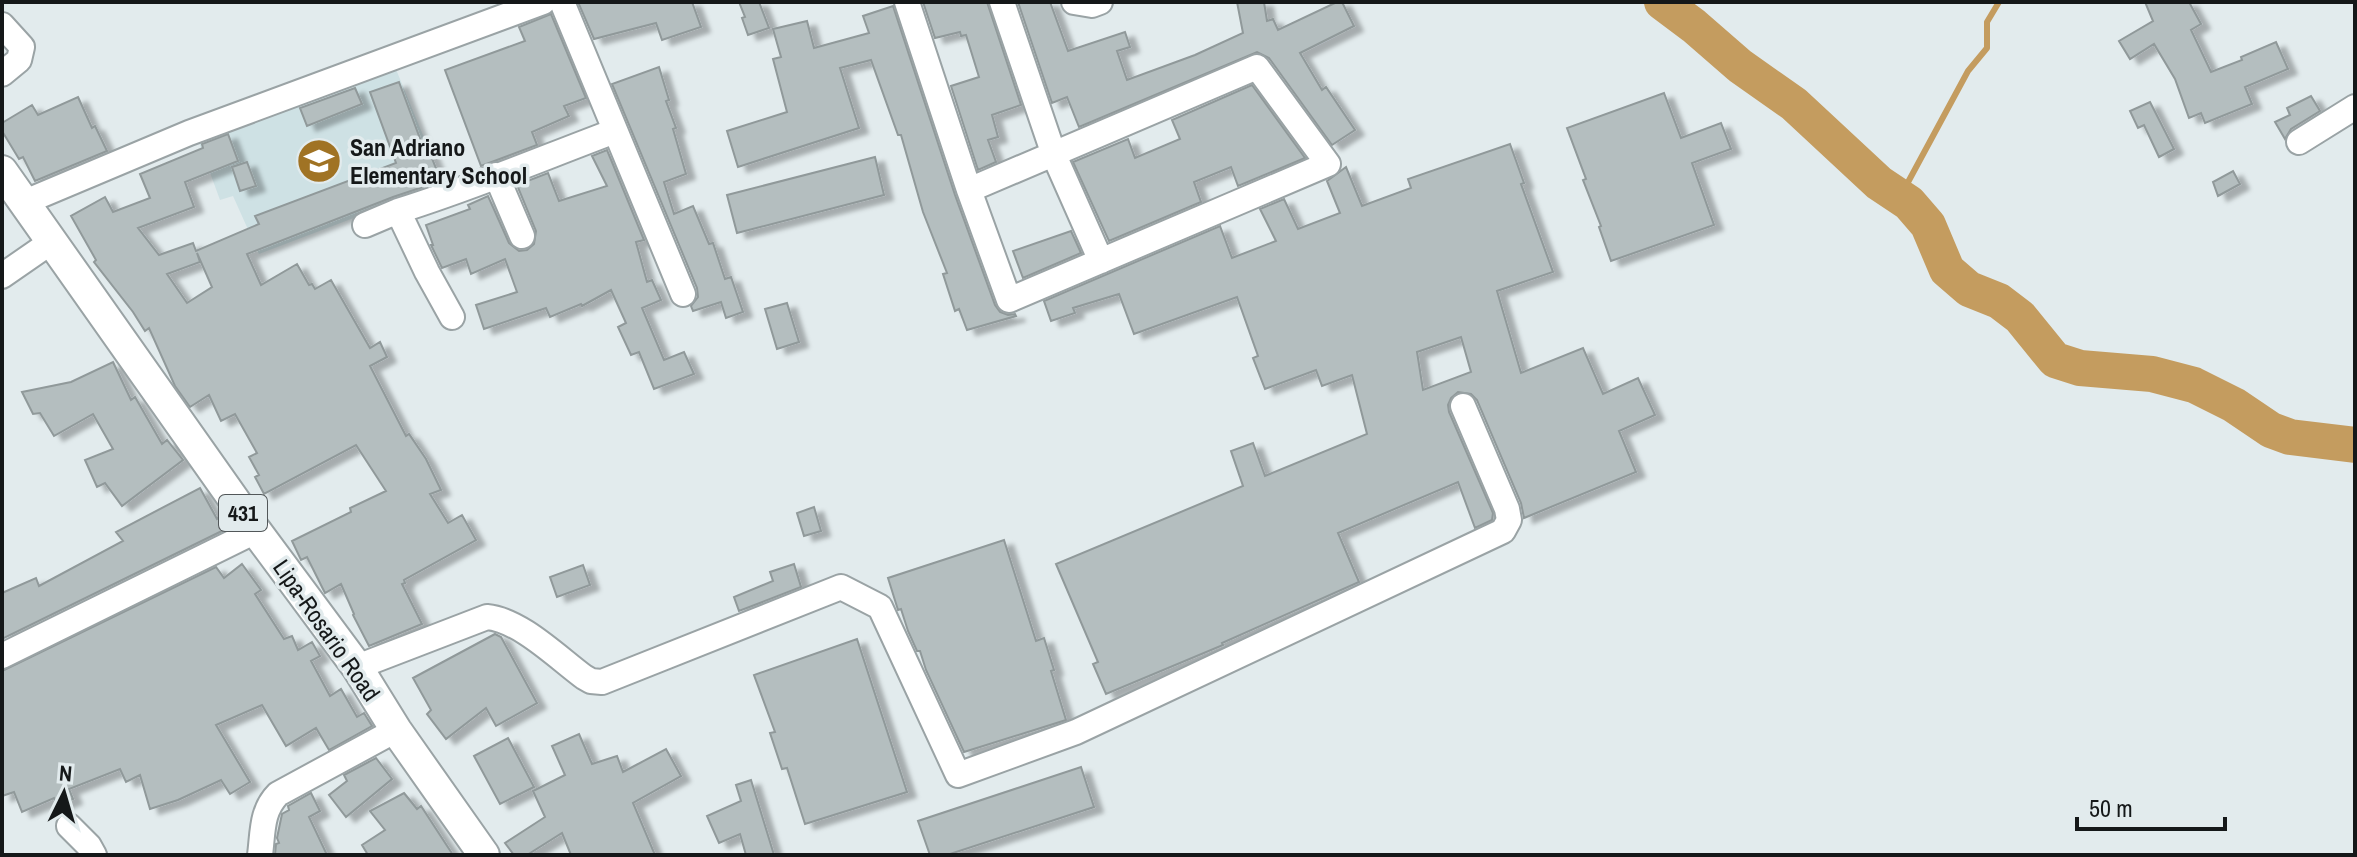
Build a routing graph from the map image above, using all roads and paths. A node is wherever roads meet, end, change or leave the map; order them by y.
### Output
1 (543, 2) edge
2 (562, 2) edge
3 (907, 2) edge
4 (1002, 2) edge
5 (1074, 2) edge
6 (1100, 2) edge
7 (507, 8) edge
8 (2, 25) edge
9 (2, 74) edge
10 (2355, 107) edge
11 (615, 131) junction
12 (2299, 142) dead end
13 (1054, 155) junction
14 (2, 171) edge
15 (496, 175) junction
16 (969, 190) junction
17 (25, 202) junction
18 (398, 211) junction
19 (365, 225) dead end
20 (522, 236) dead end
21 (51, 242) junction
22 (1101, 261) junction
23 (2, 276) edge
24 (683, 294) dead end
25 (452, 317) dead end
26 (1463, 406) dead end
27 (256, 531) junction
28 (2, 656) edge
29 (357, 667) junction
30 (396, 730) junction
31 (69, 826) dead end
32 (94, 855) edge
33 (260, 855) edge
34 (484, 855) edge

1 - 7 street
2 - 11 street
3 - 16 street
4 - 13 street
5 - 6 street
7 - 17 street
8 - 9 street
10 - 12 street
11 - 15 street
11 - 24 street
13 - 16 street
13 - 22 street
13 - 22 street
14 - 17 main road, Lipa-Rosario Road / 431
15 - 18 street
15 - 20 street
16 - 22 street
17 - 21 main road, Lipa-Rosario Road / 431
18 - 19 street
18 - 25 street
21 - 23 street
21 - 27 main road, Lipa-Rosario Road / 431
26 - 29 street
27 - 28 street
27 - 29 main road, Lipa-Rosario Road / 431
29 - 30 main road, Lipa-Rosario Road / 431
30 - 33 street
30 - 34 main road, Lipa-Rosario Road / 431
31 - 32 street

